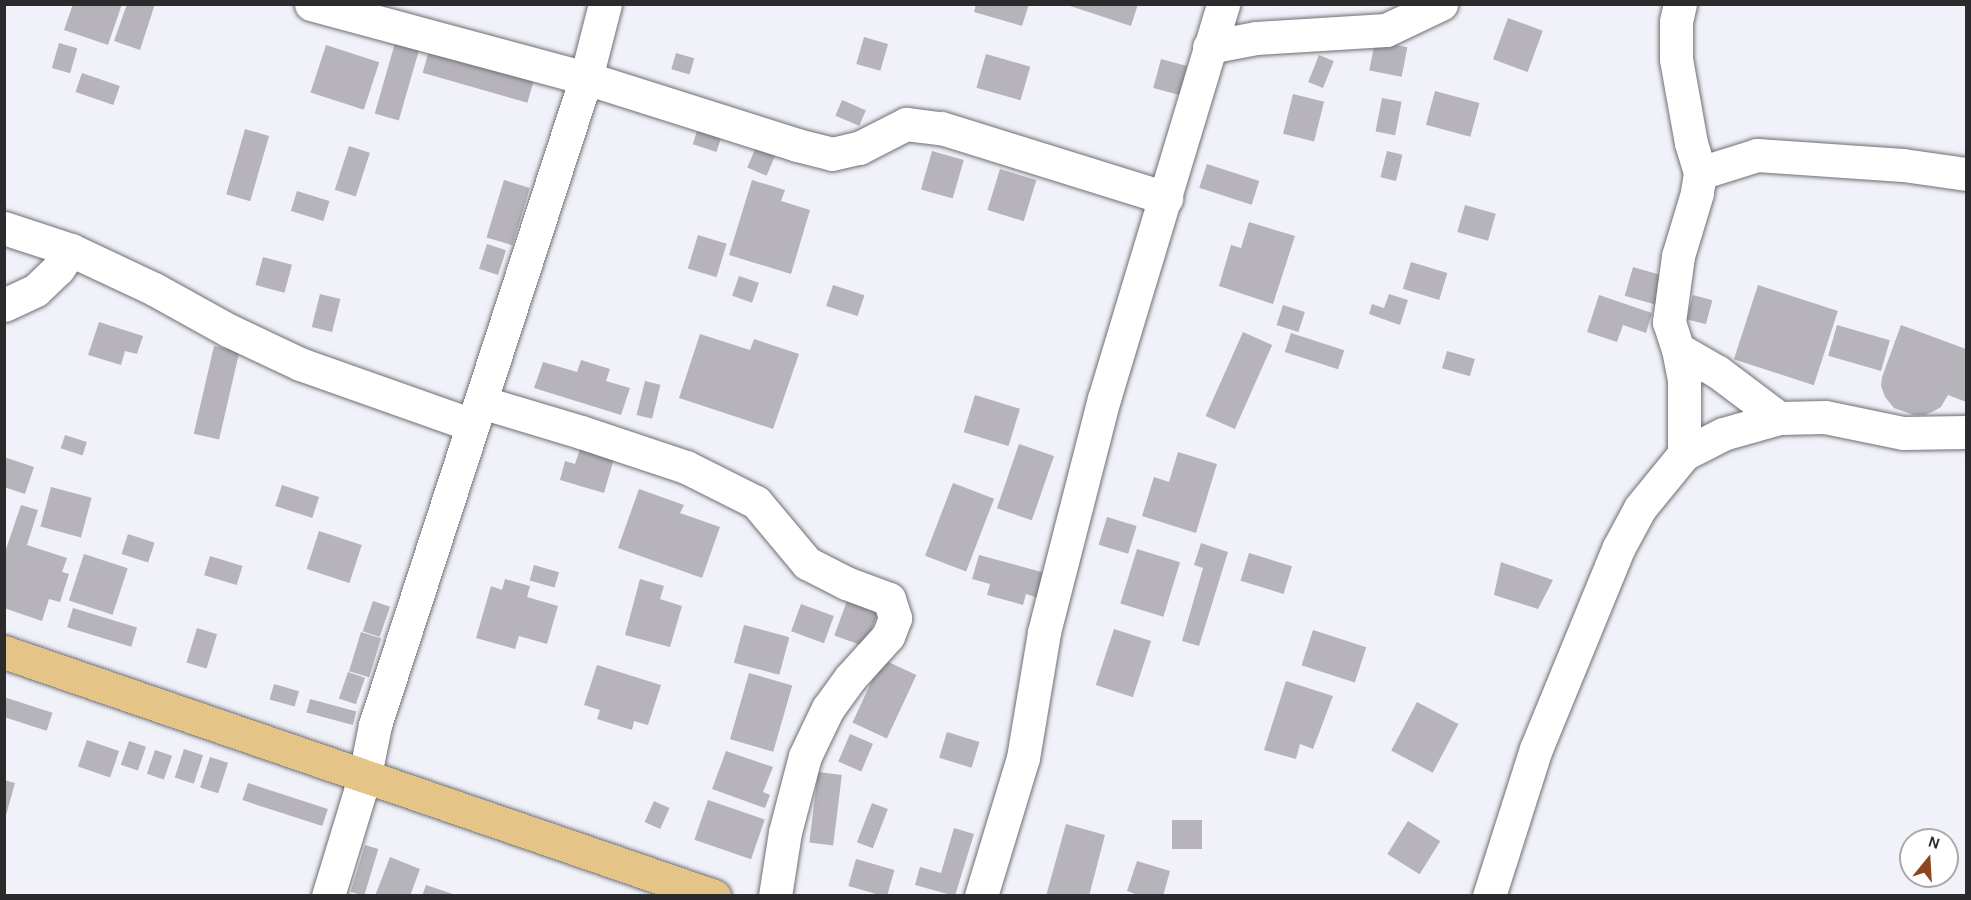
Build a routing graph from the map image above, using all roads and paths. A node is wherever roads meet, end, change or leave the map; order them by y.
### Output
1 (311, 4) edge
2 (606, 4) edge
3 (1223, 4) edge
4 (1441, 4) edge
5 (1680, 4) edge
6 (1209, 47) junction
7 (586, 78) junction
8 (1700, 172) junction
9 (1966, 174) edge
10 (1166, 198) junction
11 (4, 228) edge
12 (71, 250) junction
13 (4, 305) edge
14 (1678, 350) junction
15 (477, 414) junction
16 (1779, 418) junction
17 (1966, 432) edge
18 (1684, 454) junction
19 (4, 652) edge
20 (365, 776) junction
21 (328, 896) edge
22 (714, 896) edge
23 (775, 896) edge
24 (981, 896) edge
25 (1489, 896) edge

1 - 7 street
2 - 7 street
3 - 6 street
4 - 6 street
5 - 8 street
6 - 10 street
7 - 10 street
7 - 15 street
8 - 9 street
8 - 14 street
10 - 24 street
11 - 12 street
12 - 13 street
12 - 15 street
14 - 16 street
14 - 18 street
15 - 20 street
15 - 23 street
16 - 17 street
16 - 18 street
18 - 25 street
19 - 20 main road
20 - 21 street
20 - 22 main road

